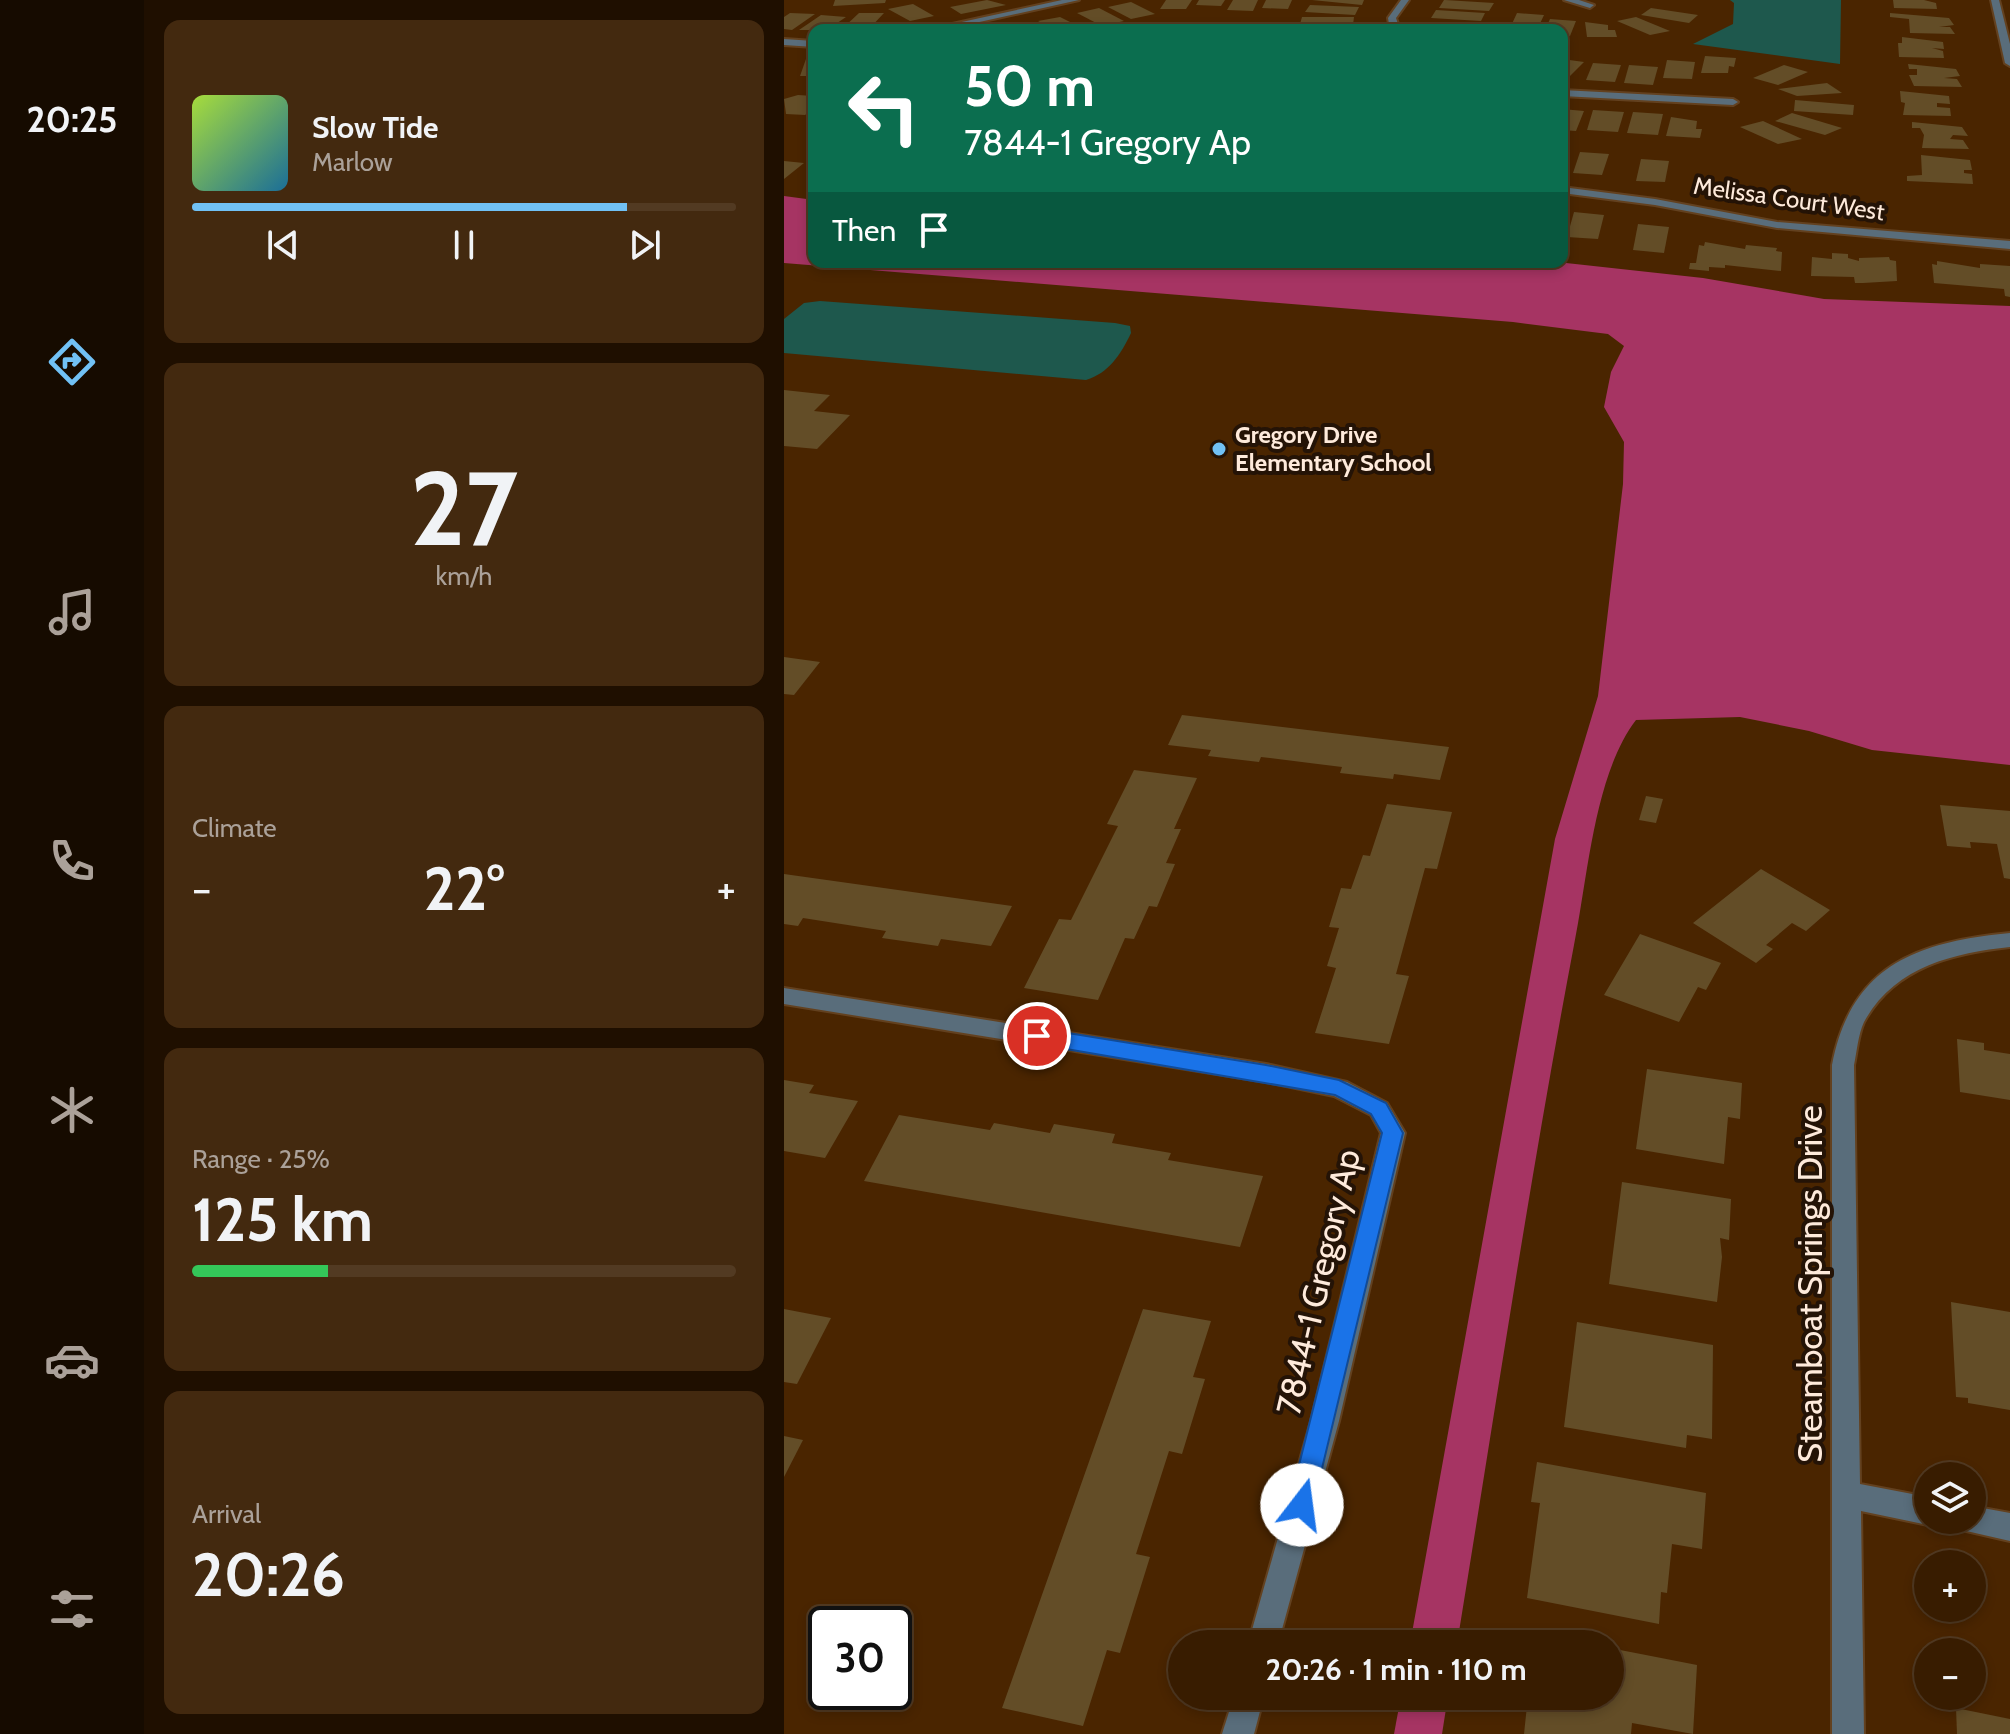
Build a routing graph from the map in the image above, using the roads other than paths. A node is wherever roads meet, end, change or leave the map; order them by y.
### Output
1 (1405, 0) edge
2 (1568, 0) edge
3 (1995, 0) edge
4 (1067, 1) edge
5 (1590, 5) dead end
6 (974, 24) edge
7 (1394, 24) edge
8 (784, 42) edge
9 (808, 44) edge
10 (2010, 63) edge
11 (1568, 93) edge
12 (1733, 102) dead end
13 (1568, 191) edge
14 (2010, 245) edge
15 (2010, 940) edge
16 (784, 996) edge
17 (1845, 1494) junction
18 (1914, 1508) edge
19 (1986, 1523) edge
20 (2010, 1527) edge
21 (1267, 1630) edge
22 (1245, 1710) edge
23 (1238, 1734) edge
24 (1848, 1734) edge

1 - 7 street
2 - 5 street
3 - 10 street
4 - 6 street
8 - 9 street
11 - 12 street
13 - 14 street, Melissa Court West
15 - 17 street, Steamboat Springs Drive
16 - 21 street, 7844-1 Gregory Ap
17 - 18 street
17 - 24 street, Steamboat Springs Drive
19 - 20 street
22 - 23 street

